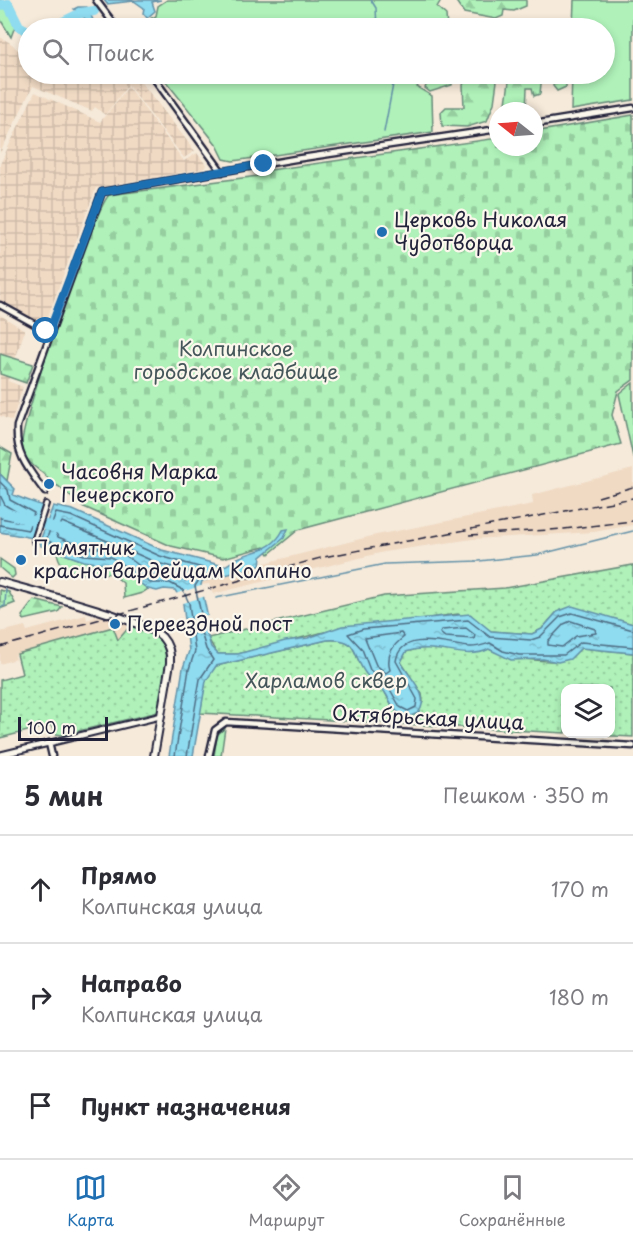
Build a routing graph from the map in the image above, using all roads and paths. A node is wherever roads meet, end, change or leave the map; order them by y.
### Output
1 (96, 0) edge
2 (109, 18) edge
3 (158, 84) edge
4 (633, 108) edge
5 (543, 122) edge
6 (489, 130) edge
7 (222, 172) junction
8 (0, 305) edge
9 (49, 332) junction
10 (45, 492) dead end
11 (46, 504) dead end
12 (34, 541) dead end
13 (0, 582) edge
14 (161, 716) junction
15 (49, 743) junction
16 (633, 746) edge
17 (0, 755) edge
18 (52, 756) edge
19 (154, 756) edge
20 (209, 756) edge

1 - 2 street
3 - 7 street
4 - 5 street
6 - 7 street
7 - 9 street
8 - 9 street
9 - 10 street
11 - 12 street
13 - 14 street
14 - 15 street
14 - 19 street
15 - 17 street
15 - 18 street
16 - 20 street, Октябрьская улица

